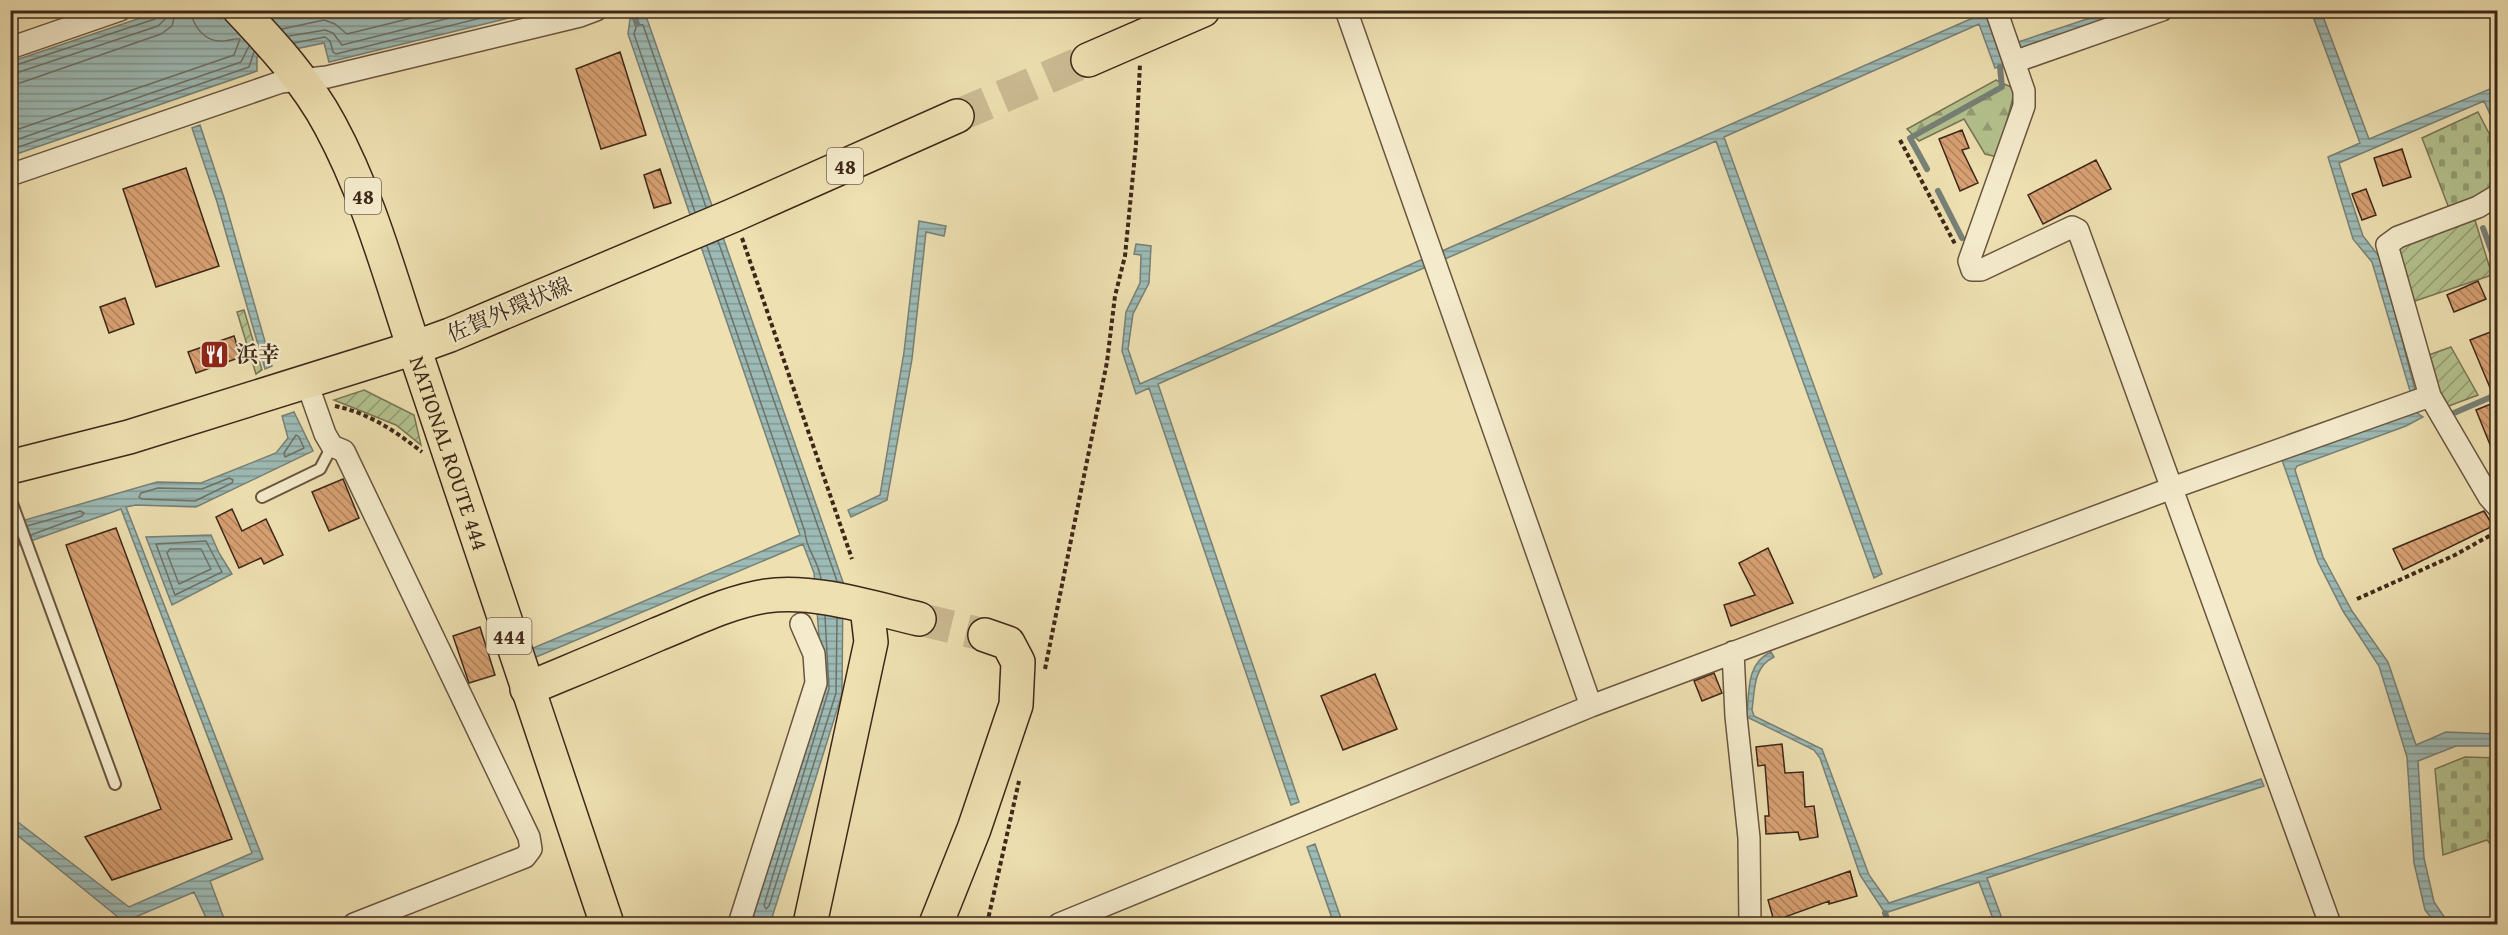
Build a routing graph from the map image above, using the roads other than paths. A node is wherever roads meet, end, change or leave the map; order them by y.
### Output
1 (120, 10) edge
2 (240, 10) edge
3 (596, 10) edge
4 (1203, 10) edge
5 (1346, 10) edge
6 (1996, 10) edge
7 (2162, 10) edge
8 (10, 48) edge
9 (1088, 60) tunnel mouth
10 (2014, 62) junction
11 (292, 68) junction
12 (957, 116) tunnel mouth
13 (10, 175) edge
14 (2498, 195) edge
15 (414, 348) junction
16 (310, 392) junction
17 (2430, 396) junction
18 (332, 446) junction
19 (10, 467) edge
20 (2172, 488) junction
21 (262, 496) dead end
22 (10, 498) edge
23 (2498, 507) edge
24 (867, 606) junction
25 (919, 619) tunnel mouth
26 (801, 624) dead end
27 (985, 635) tunnel mouth
28 (1733, 651) junction
29 (527, 690) junction
30 (1591, 706) junction
31 (115, 784) dead end
32 (354, 924) edge
33 (607, 924) edge
34 (739, 924) edge
35 (810, 924) edge
36 (936, 924) edge
37 (1059, 924) edge
38 (1750, 924) edge
39 (2330, 924) edge

1 - 8 street
2 - 11 main road, 48
3 - 11 street
4 - 9 main road
5 - 30 street
6 - 10 street
7 - 10 street
10 - 20 street
11 - 13 street
11 - 15 main road, 48
12 - 15 main road, 佐賀外環状線 / 48
14 - 17 street
15 - 16 main road, NATIONAL ROUTE 444
15 - 29 main road, NATIONAL ROUTE 444 / 444
16 - 18 street
16 - 19 main road, NATIONAL ROUTE 444
17 - 20 street
17 - 23 street
18 - 21 lane
18 - 32 street
20 - 28 street
20 - 39 street
22 - 31 lane
24 - 25 main road
24 - 29 main road
24 - 35 main road
26 - 34 street
27 - 36 main road
28 - 30 street
28 - 38 street
29 - 33 main road, NATIONAL ROUTE 444 / 444
30 - 37 street

